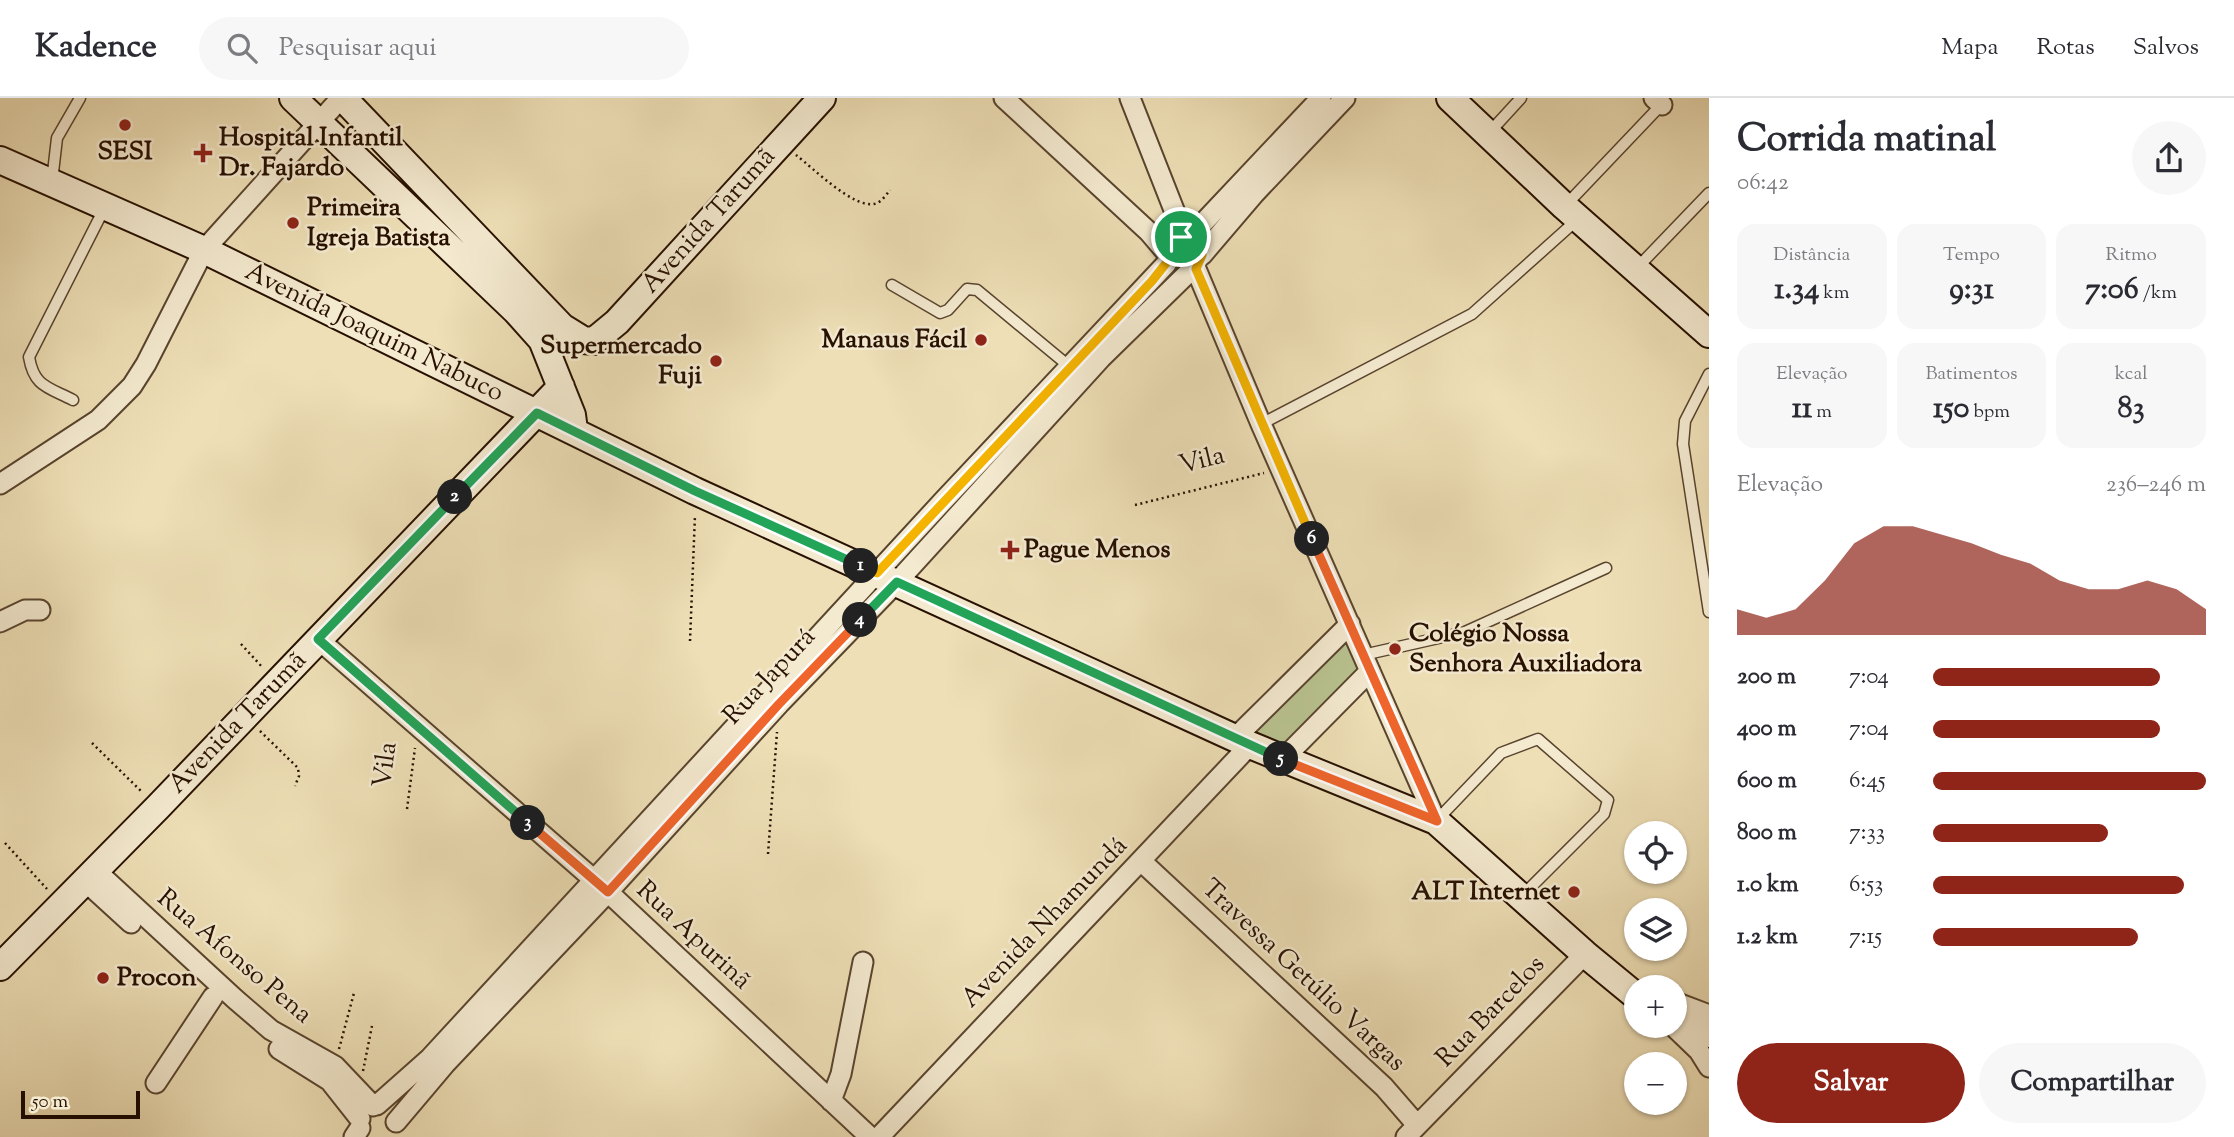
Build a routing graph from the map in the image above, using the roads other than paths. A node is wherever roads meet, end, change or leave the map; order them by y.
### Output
1 (79, 98) edge
2 (293, 98) edge
3 (342, 98) edge
4 (822, 98) edge
5 (1004, 98) edge
6 (1130, 98) edge
7 (1321, 98) edge
8 (1345, 98) edge
9 (1450, 98) edge
10 (1521, 98) edge
11 (1661, 100) edge
12 (318, 122) junction
13 (1488, 134) junction
14 (0, 160) edge
15 (52, 182) junction
16 (1709, 193) edge
17 (105, 206) junction
18 (1572, 212) junction
19 (1185, 238) junction
20 (204, 250) junction
21 (1167, 257) junction
22 (1195, 265) junction
23 (1636, 269) junction
24 (892, 285) dead end
25 (1709, 334) edge
26 (1070, 367) junction
27 (1709, 374) edge
28 (561, 387) junction
29 (73, 400) dead end
30 (537, 413) junction
31 (1261, 424) junction
32 (574, 430) junction
33 (0, 484) edge
34 (1606, 568) dead end
35 (887, 578) junction
36 (40, 610) dead end
37 (1709, 612) edge
38 (0, 622) edge
39 (1350, 624) junction
40 (318, 639) junction
41 (1366, 663) junction
42 (1258, 748) junction
43 (1437, 821) junction
44 (1145, 864) junction
45 (90, 876) junction
46 (601, 886) junction
47 (1521, 897) junction
48 (1584, 954) junction
49 (863, 962) dead end
50 (0, 967) edge
51 (1624, 983) edge
52 (213, 997) junction
53 (1687, 1007) edge
54 (1709, 1015) edge
55 (1687, 1024) edge
56 (267, 1034) junction
57 (1709, 1034) edge
58 (1685, 1038) edge
59 (1709, 1067) edge
60 (156, 1083) dead end
61 (831, 1101) junction
62 (365, 1122) edge
63 (396, 1131) edge
64 (1412, 1131) edge
65 (870, 1137) edge
66 (879, 1137) edge
67 (892, 1137) edge

1 - 15 lane
2 - 12 main road
3 - 4 main road, Avenida Tarumã
3 - 12 street
5 - 21 street
6 - 19 street
7 - 19 street
8 - 22 street, Rua Japurá
9 - 13 main road
10 - 13 lane
11 - 18 lane
12 - 20 street
12 - 28 main road
13 - 18 main road
14 - 15 main road, Avenida Joaquim Nabuco
15 - 17 main road, Avenida Joaquim Nabuco
16 - 23 lane
17 - 20 main road, Avenida Joaquim Nabuco
17 - 29 lane
18 - 23 main road
18 - 31 lane
19 - 21 street
19 - 22 street
20 - 30 main road, Avenida Joaquim Nabuco
20 - 33 street
21 - 22 street
21 - 26 street, Rua Japurá
22 - 31 street
22 - 35 street, Rua Japurá
23 - 25 main road
24 - 26 lane
26 - 35 street, Rua Japurá
27 - 37 lane
28 - 30 main road, Avenida Tarumã
28 - 32 main road
30 - 32 main road, Avenida Joaquim Nabuco
30 - 40 main road, Avenida Tarumã
31 - 39 street
32 - 35 main road, Avenida Joaquim Nabuco
34 - 41 lane
35 - 42 main road, Avenida Joaquim Nabuco
35 - 46 street, Rua Japurá
35 - 46 street, Rua Japurá
36 - 38 street
39 - 41 street
39 - 42 street, Avenida Nhamundá
40 - 45 main road, Avenida Tarumã
40 - 46 street, Rua Apurinã
41 - 42 street, Avenida Nhamundá
41 - 43 street
42 - 43 main road, Avenida Joaquim Nabuco
42 - 44 street, Avenida Nhamundá
43 - 47 main road
43 - 47 lane
44 - 64 street, Travessa Getúlio Vargas
44 - 66 street, Avenida Nhamundá
44 - 67 street, Avenida Nhamundá
45 - 50 main road, Avenida Tarumã
45 - 52 street, Rua Afonso Pena
45 - 56 street, Rua Afonso Pena
46 - 61 street, Rua Apurinã
46 - 62 street, Rua Japurá
46 - 63 street, Rua Japurá
47 - 48 main road
48 - 51 main road
48 - 64 street, Rua Barcelos
49 - 61 street
52 - 56 street, Rua Afonso Pena
52 - 60 street
53 - 54 street
55 - 57 main road
56 - 62 street, Rua Afonso Pena
56 - 62 street, Rua Afonso Pena
58 - 59 street
61 - 65 street, Rua Apurinã
62 - 63 street

